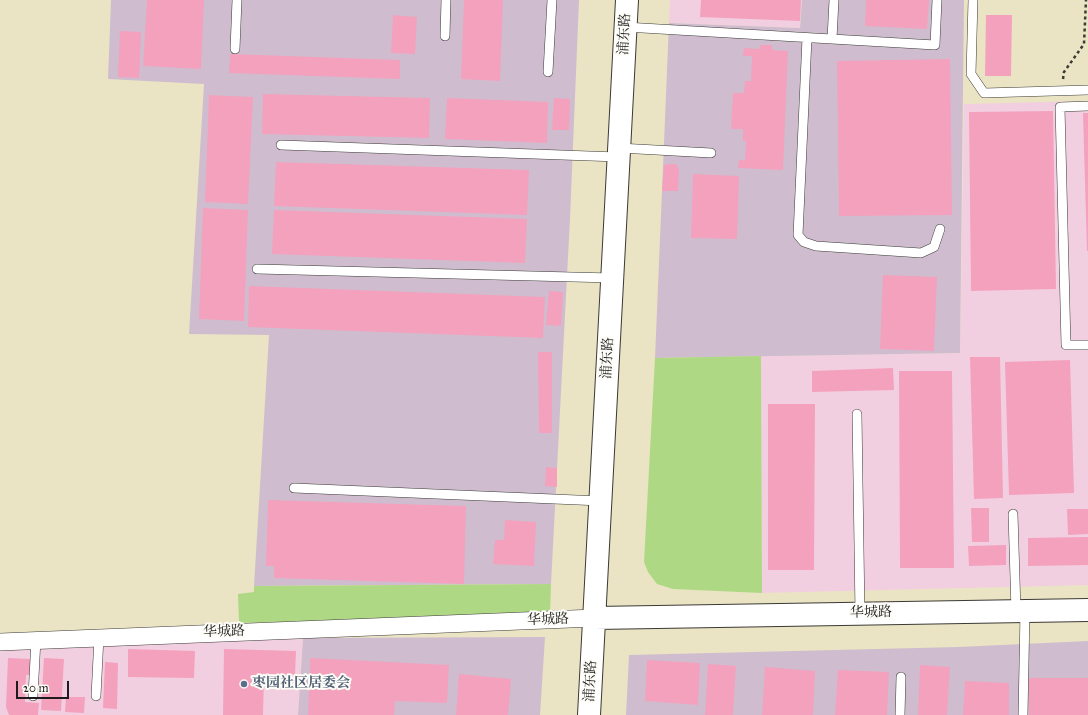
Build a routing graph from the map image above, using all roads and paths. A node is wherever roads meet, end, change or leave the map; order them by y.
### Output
1 (237, 0) edge
2 (446, 0) edge
3 (552, 0) edge
4 (627, 0) edge
5 (834, 0) edge
6 (937, 0) edge
7 (973, 0) edge
8 (1086, 0) edge
9 (625, 27) junction
10 (445, 36) dead end
11 (808, 38) junction
12 (832, 39) junction
13 (235, 48) dead end
14 (548, 72) dead end
15 (1088, 90) edge
16 (1060, 91) junction
17 (1088, 106) edge
18 (282, 145) dead end
19 (619, 153) junction
20 (711, 153) dead end
21 (940, 229) dead end
22 (257, 269) dead end
23 (612, 278) junction
24 (1088, 345) edge
25 (857, 414) dead end
26 (294, 488) dead end
27 (601, 501) junction
28 (1013, 514) dead end
29 (1088, 610) edge
30 (1020, 611) junction
31 (860, 614) junction
32 (595, 618) junction
33 (99, 637) junction
34 (36, 639) junction
35 (4, 641) edge
36 (901, 677) dead end
37 (33, 696) dead end
38 (96, 696) dead end
39 (589, 715) edge
40 (900, 715) edge
41 (1023, 715) edge

1 - 13 lane
2 - 10 lane
3 - 14 lane
4 - 9 street, 浦东路
5 - 12 lane
6 - 12 lane
7 - 16 lane
8 - 16 path
9 - 11 lane
9 - 19 street, 浦东路
11 - 12 lane
11 - 21 lane
15 - 16 lane
17 - 24 lane
18 - 19 lane
19 - 20 lane
19 - 23 street, 浦东路
22 - 23 lane
23 - 27 street, 浦东路
25 - 31 lane
26 - 27 lane
27 - 32 street, 浦东路
28 - 30 lane
29 - 30 street, 华城路
30 - 31 street, 华城路
30 - 41 lane
31 - 32 street, 华城路
32 - 33 street, 华城路
32 - 39 street, 浦东路
33 - 34 street, 华城路
33 - 38 lane
34 - 35 street, 华城路
34 - 37 lane
36 - 40 lane

